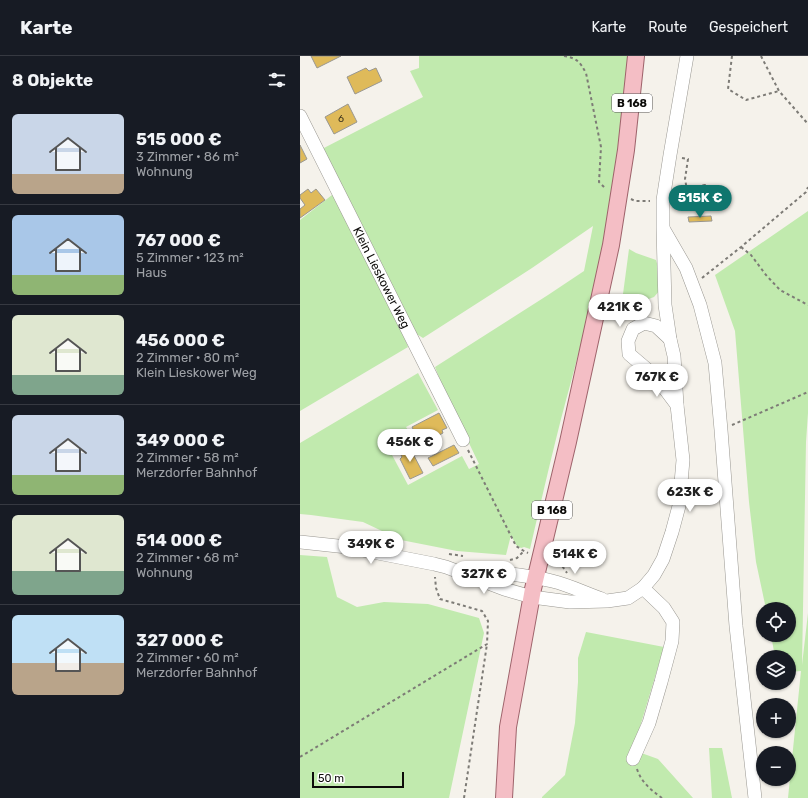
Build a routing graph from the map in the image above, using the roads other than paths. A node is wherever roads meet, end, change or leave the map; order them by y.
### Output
1 (636, 56) edge
2 (687, 56) edge
3 (300, 116) edge
4 (663, 228) junction
5 (670, 339) junction
6 (677, 405) junction
7 (463, 440) road end
8 (300, 542) edge
9 (440, 566) junction
10 (536, 578) junction
11 (643, 588) junction
12 (532, 597) junction
13 (607, 601) junction
14 (633, 759) road end
15 (504, 798) edge
16 (755, 798) edge

1 - 10 main road, B 168
2 - 4 street
3 - 7 street, Klein Lieskower Weg
4 - 5 street
4 - 16 street
5 - 6 street
5 - 6 street
6 - 11 street
8 - 9 street
9 - 10 street
9 - 12 street
10 - 12 main road, B 168
10 - 13 street
11 - 13 street
11 - 14 street
12 - 13 street
12 - 15 main road, B 168

